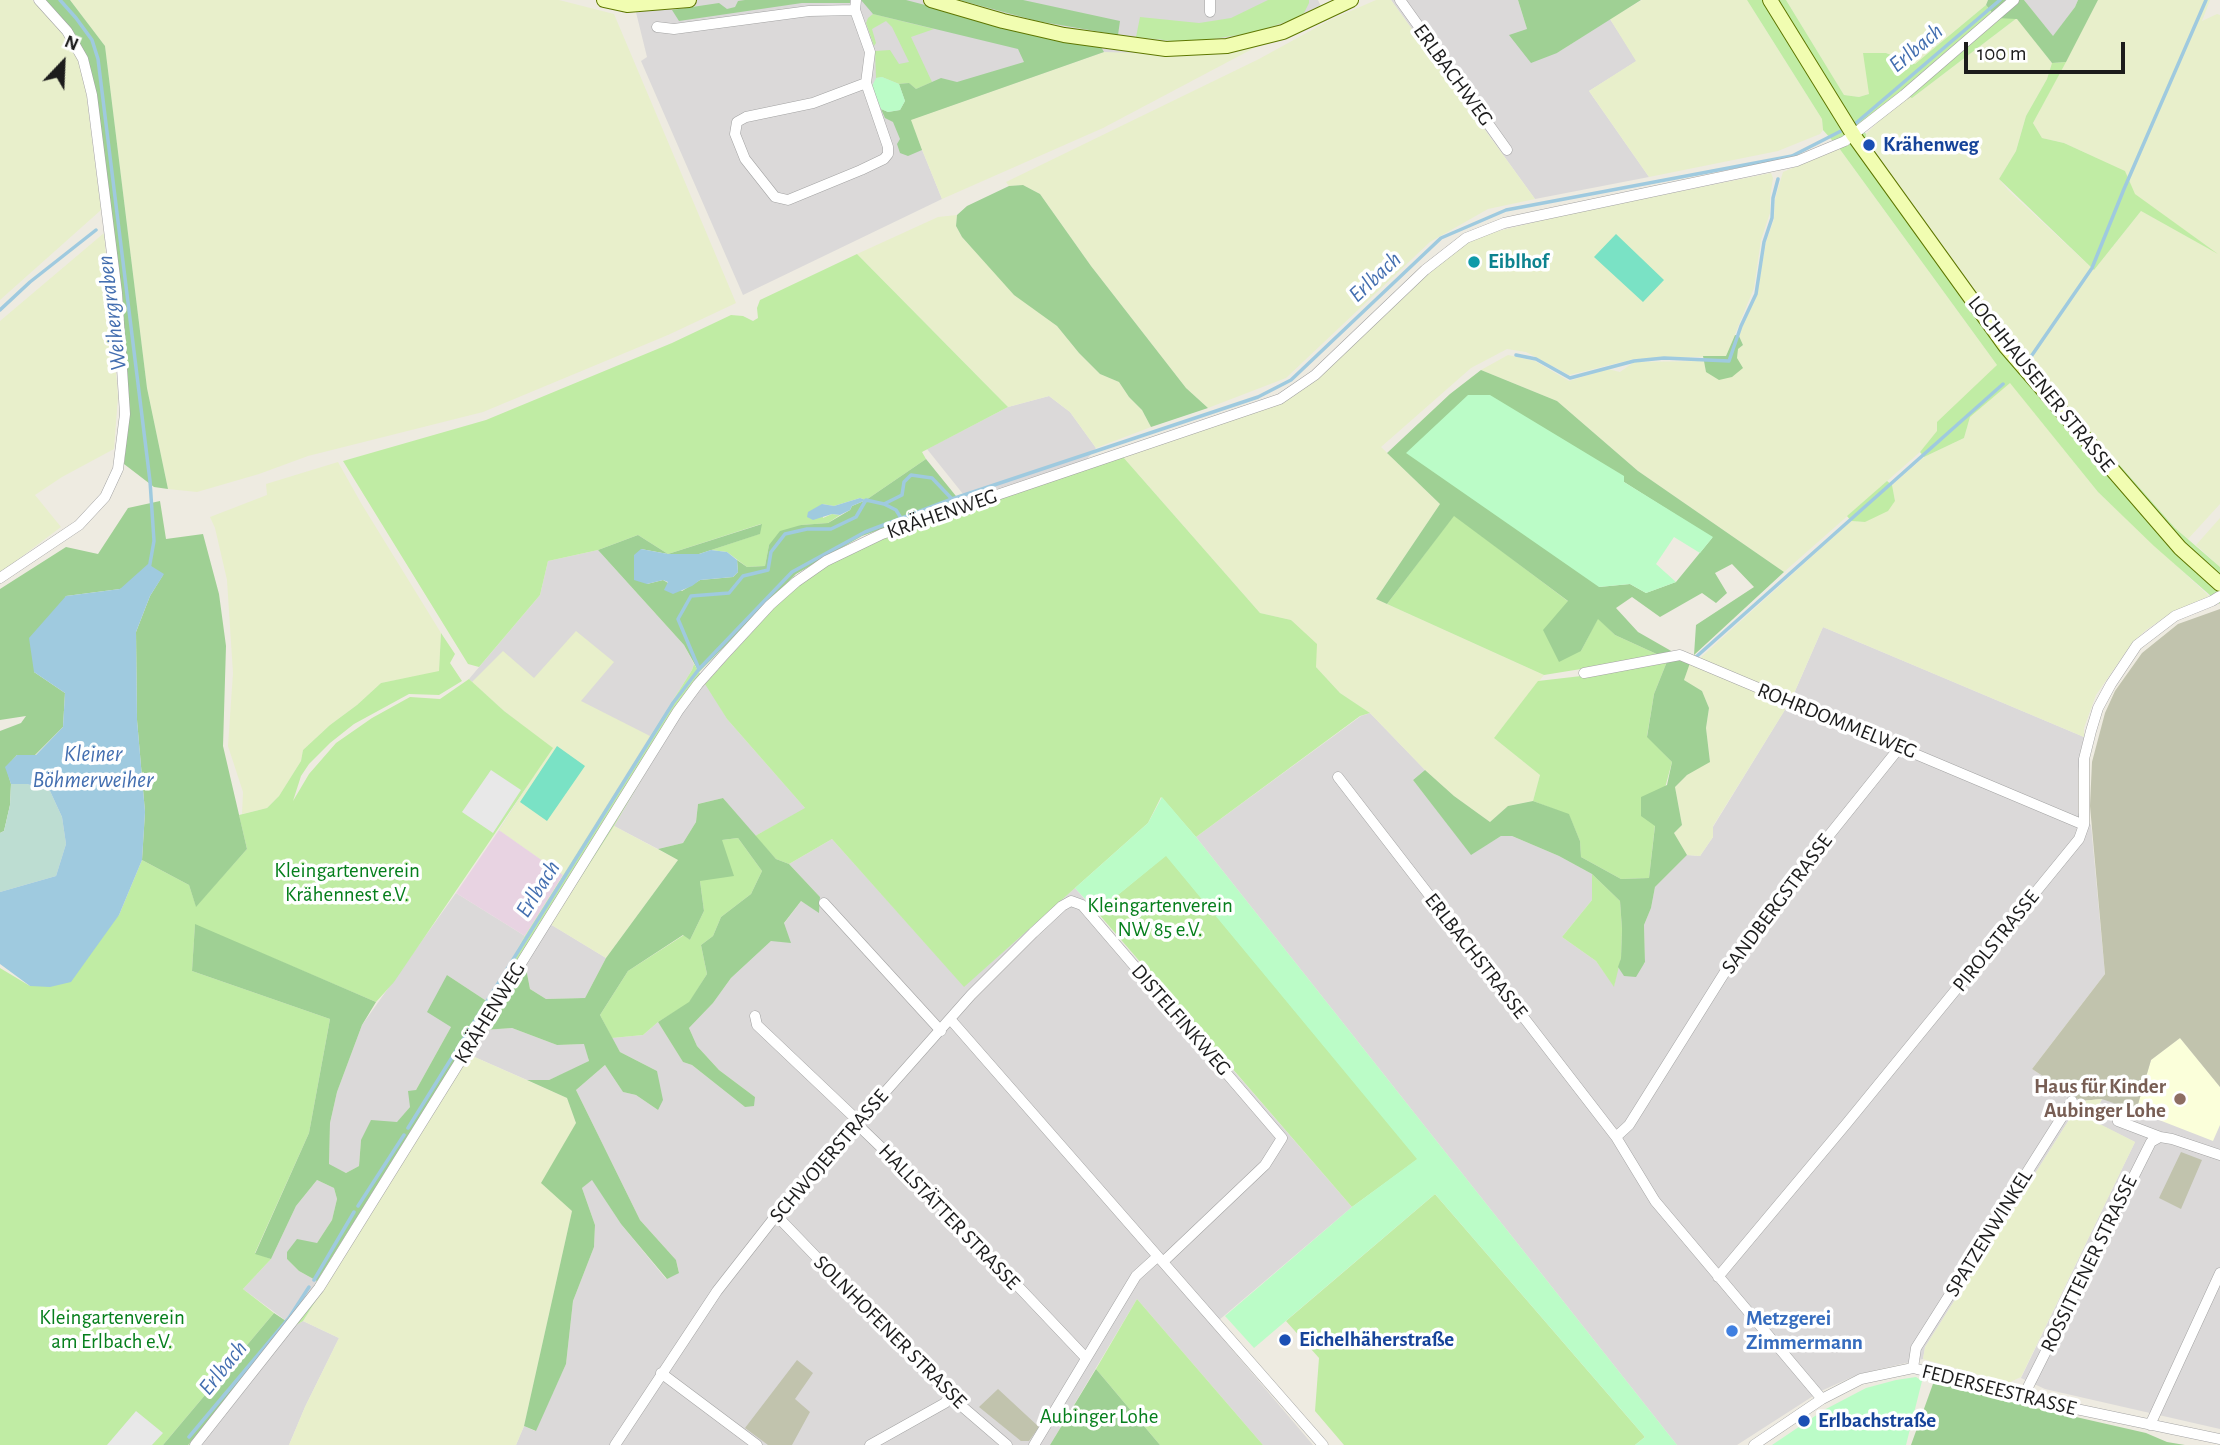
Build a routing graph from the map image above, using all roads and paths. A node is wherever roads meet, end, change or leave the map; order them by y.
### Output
1 (39, 0) edge
2 (604, 0) edge
3 (689, 0) edge
4 (931, 0) edge
5 (1210, 0) edge
6 (1351, 0) edge
7 (1399, 0) edge
8 (1770, 0) edge
9 (2014, 0) edge
10 (855, 5) edge
11 (1328, 6) edge
12 (1210, 12) dead end
13 (657, 27) dead end
14 (866, 83) junction
15 (1854, 136) junction
16 (1507, 150) dead end
17 (0, 579) edge
18 (2220, 584) edge
19 (2220, 596) edge
20 (1584, 673) dead end
21 (1900, 747) junction
22 (1338, 777) dead end
23 (2084, 825) junction
24 (1079, 902) joint
25 (824, 903) dead end
26 (755, 1016) dead end
27 (951, 1020) junction
28 (941, 1031) junction
29 (2072, 1101) dead end
30 (2120, 1113) dead end
31 (857, 1122) junction
32 (1616, 1137) junction
33 (2160, 1137) junction
34 (2220, 1155) edge
35 (776, 1215) junction
36 (1160, 1259) junction
37 (2220, 1273) edge
38 (1718, 1277) junction
39 (1086, 1358) junction
40 (1913, 1368) junction
41 (662, 1373) junction
42 (950, 1396) junction
43 (2023, 1397) junction
44 (1822, 1399) junction
45 (2150, 1425) junction
46 (2220, 1439) edge
47 (195, 1445) edge
48 (615, 1445) edge
49 (757, 1445) edge
50 (870, 1445) edge
51 (1007, 1445) edge
52 (1034, 1445) edge
53 (1323, 1445) edge
54 (1754, 1445) edge

1 - 17 street
2 - 3 main road
4 - 11 main road
5 - 12 street
6 - 11 main road
7 - 16 street, ERLBACHWEG
8 - 15 main road, LOCHHAUSENER STRASSE
9 - 15 street, KRÄHENWEG
10 - 13 street
10 - 14 street
14 - 14 street
15 - 18 main road, LOCHHAUSENER STRASSE
15 - 47 street, KRÄHENWEG
19 - 23 street
20 - 21 street, ROHRDOMMELWEG
21 - 23 street, ROHRDOMMELWEG
21 - 32 street, SANDBERGSTRASSE
22 - 32 street, ERLBACHSTRASSE
23 - 38 street, PIROLSTRASSE
24 - 27 street, SCHWOJERSTRASSE
24 - 36 street, DISTELFINKWEG
25 - 28 street
26 - 31 street, HALLSTÄTTER STRASSE
27 - 28 street, SCHWOJERSTRASSE
27 - 36 street
28 - 31 street, SCHWOJERSTRASSE
29 - 40 street, SPATZENWINKEL
30 - 33 street
31 - 35 street, SCHWOJERSTRASSE
31 - 39 street, HALLSTÄTTER STRASSE
32 - 38 street, ERLBACHSTRASSE
33 - 34 street
33 - 43 street, ROSSITTENER STRASSE
35 - 41 street, SCHWOJERSTRASSE
35 - 42 street, SOLNHOFENER STRASSE
36 - 39 street
36 - 53 street
37 - 45 street
38 - 44 street, ERLBACHSTRASSE
39 - 52 street
40 - 43 street, FEDERSEESTRASSE
40 - 44 street, FEDERSEESTRASSE
41 - 48 street, SCHWOJERSTRASSE
41 - 49 street
42 - 50 street
42 - 51 street, SOLNHOFENER STRASSE
43 - 45 street, FEDERSEESTRASSE
44 - 54 street, FEDERSEESTRASSE
45 - 46 street, FEDERSEESTRASSE

